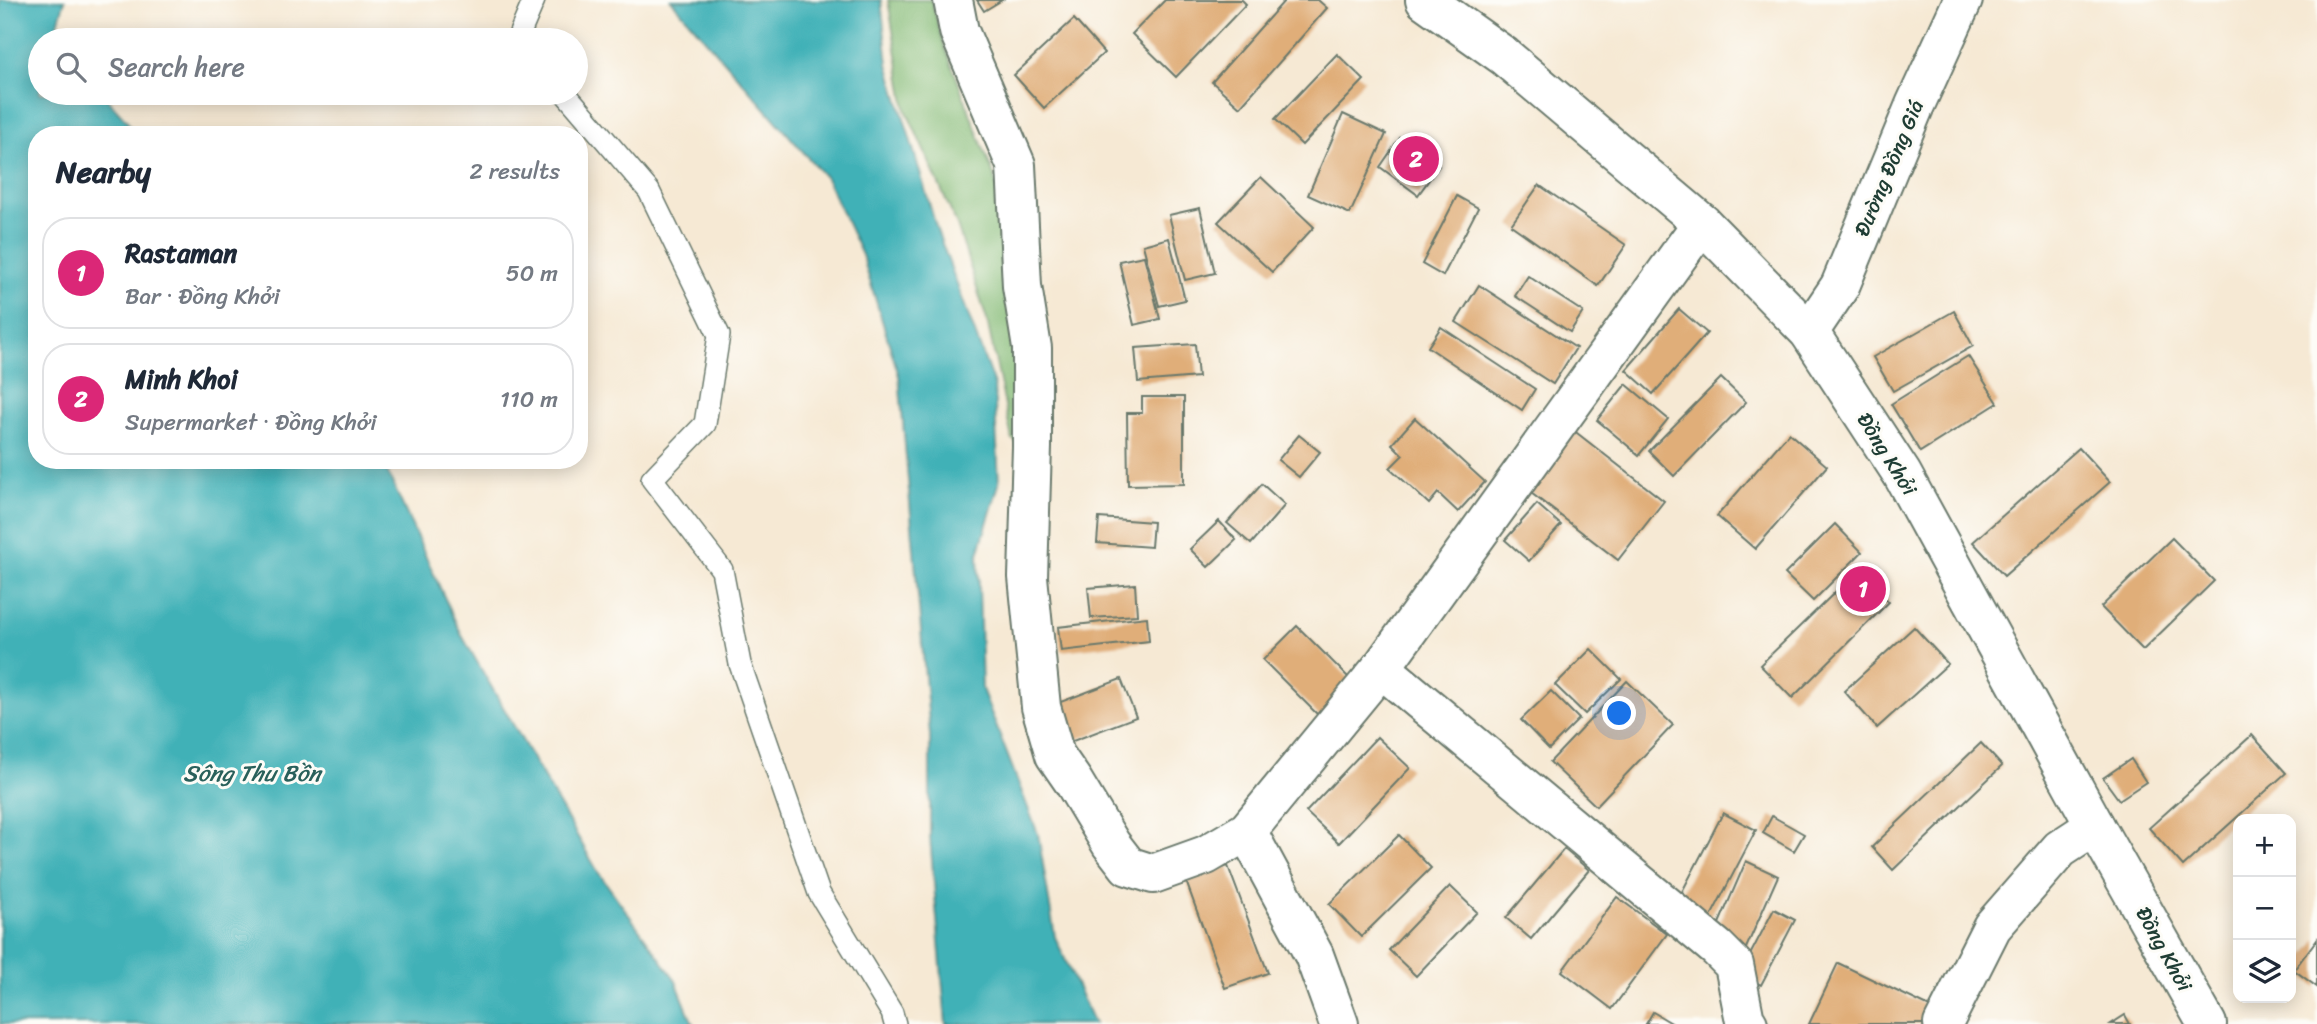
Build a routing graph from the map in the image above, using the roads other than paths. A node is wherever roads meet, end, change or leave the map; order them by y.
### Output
1 (534, 0) edge
2 (953, 0) edge
3 (1425, 0) edge
4 (1963, 0) edge
5 (522, 28) edge
6 (575, 105) edge
7 (1702, 223) junction
8 (1809, 332) junction
9 (1381, 668) junction
10 (2095, 826) junction
11 (1247, 831) junction
12 (895, 1024) edge
13 (1339, 1024) edge
14 (1748, 1024) edge
15 (1943, 1024) edge
16 (2207, 1024) edge

1 - 5 lane
2 - 11 street
3 - 7 street, Đồng Khởi
4 - 8 street, Đường Đồng Giá
6 - 12 lane
7 - 8 street, Đồng Khởi
7 - 9 street
8 - 10 street, Đồng Khởi
9 - 11 street
9 - 14 street
10 - 15 street
10 - 16 street, Đồng Khởi
11 - 13 street

